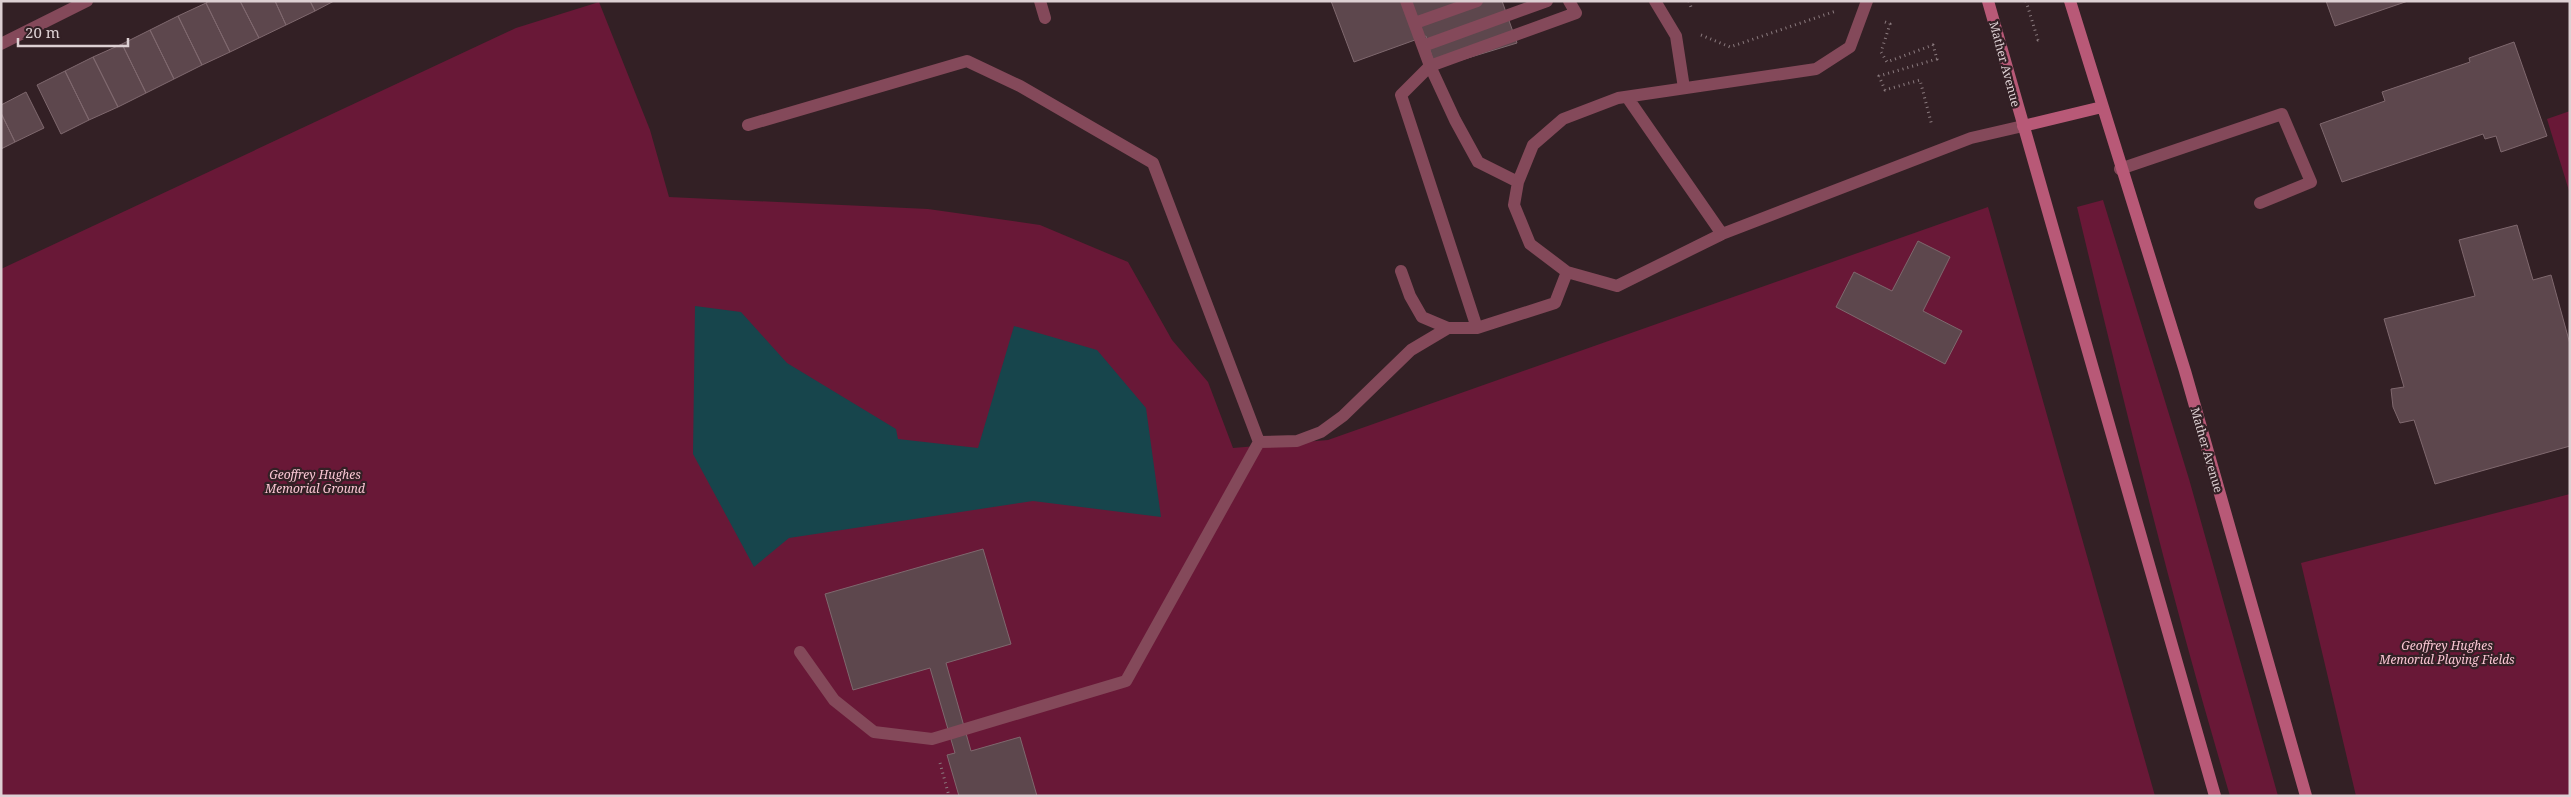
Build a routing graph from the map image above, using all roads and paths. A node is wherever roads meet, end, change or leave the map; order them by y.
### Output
1 (87, 1) edge
2 (1040, 1) edge
3 (1406, 1) edge
4 (1477, 1) edge
5 (1547, 1) edge
6 (1569, 1) edge
7 (1655, 1) edge
8 (1867, 1) edge
9 (1988, 1) edge
10 (2026, 1) edge
11 (2070, 1) edge
12 (1045, 18) dead end
13 (1414, 23) junction
14 (2042, 39) dead end
15 (1, 44) edge
16 (1424, 46) junction
17 (1430, 66) junction
18 (1684, 88) junction
19 (1627, 97) junction
20 (2102, 107) junction
21 (748, 124) dead end
22 (2022, 126) junction
23 (2120, 168) junction
24 (1518, 182) junction
25 (2260, 203) dead end
26 (1722, 234) junction
27 (1401, 271) dead end
28 (1568, 272) junction
29 (1448, 328) junction
30 (1477, 328) junction
31 (1259, 442) junction
32 (800, 652) dead end
33 (932, 739) junction
34 (949, 796) edge
35 (2215, 796) edge
36 (2306, 796) edge

1 - 15 street
2 - 12 street
3 - 13 street
4 - 13 street
5 - 16 street
6 - 17 street
7 - 18 street
8 - 18 street
9 - 22 main road, Mather Avenue
10 - 14 path
11 - 20 main road, Mather Avenue
13 - 16 street
16 - 17 street
17 - 24 street
17 - 30 street
18 - 19 street
19 - 24 street
19 - 26 street
20 - 22 main road
20 - 23 main road, Mather Avenue
21 - 31 street
22 - 26 street
22 - 35 main road, Mather Avenue
23 - 25 street
23 - 36 main road, Mather Avenue
24 - 28 street
26 - 28 street
27 - 29 street
28 - 30 street
29 - 30 street
29 - 31 street
31 - 33 street
32 - 33 street
33 - 34 path

